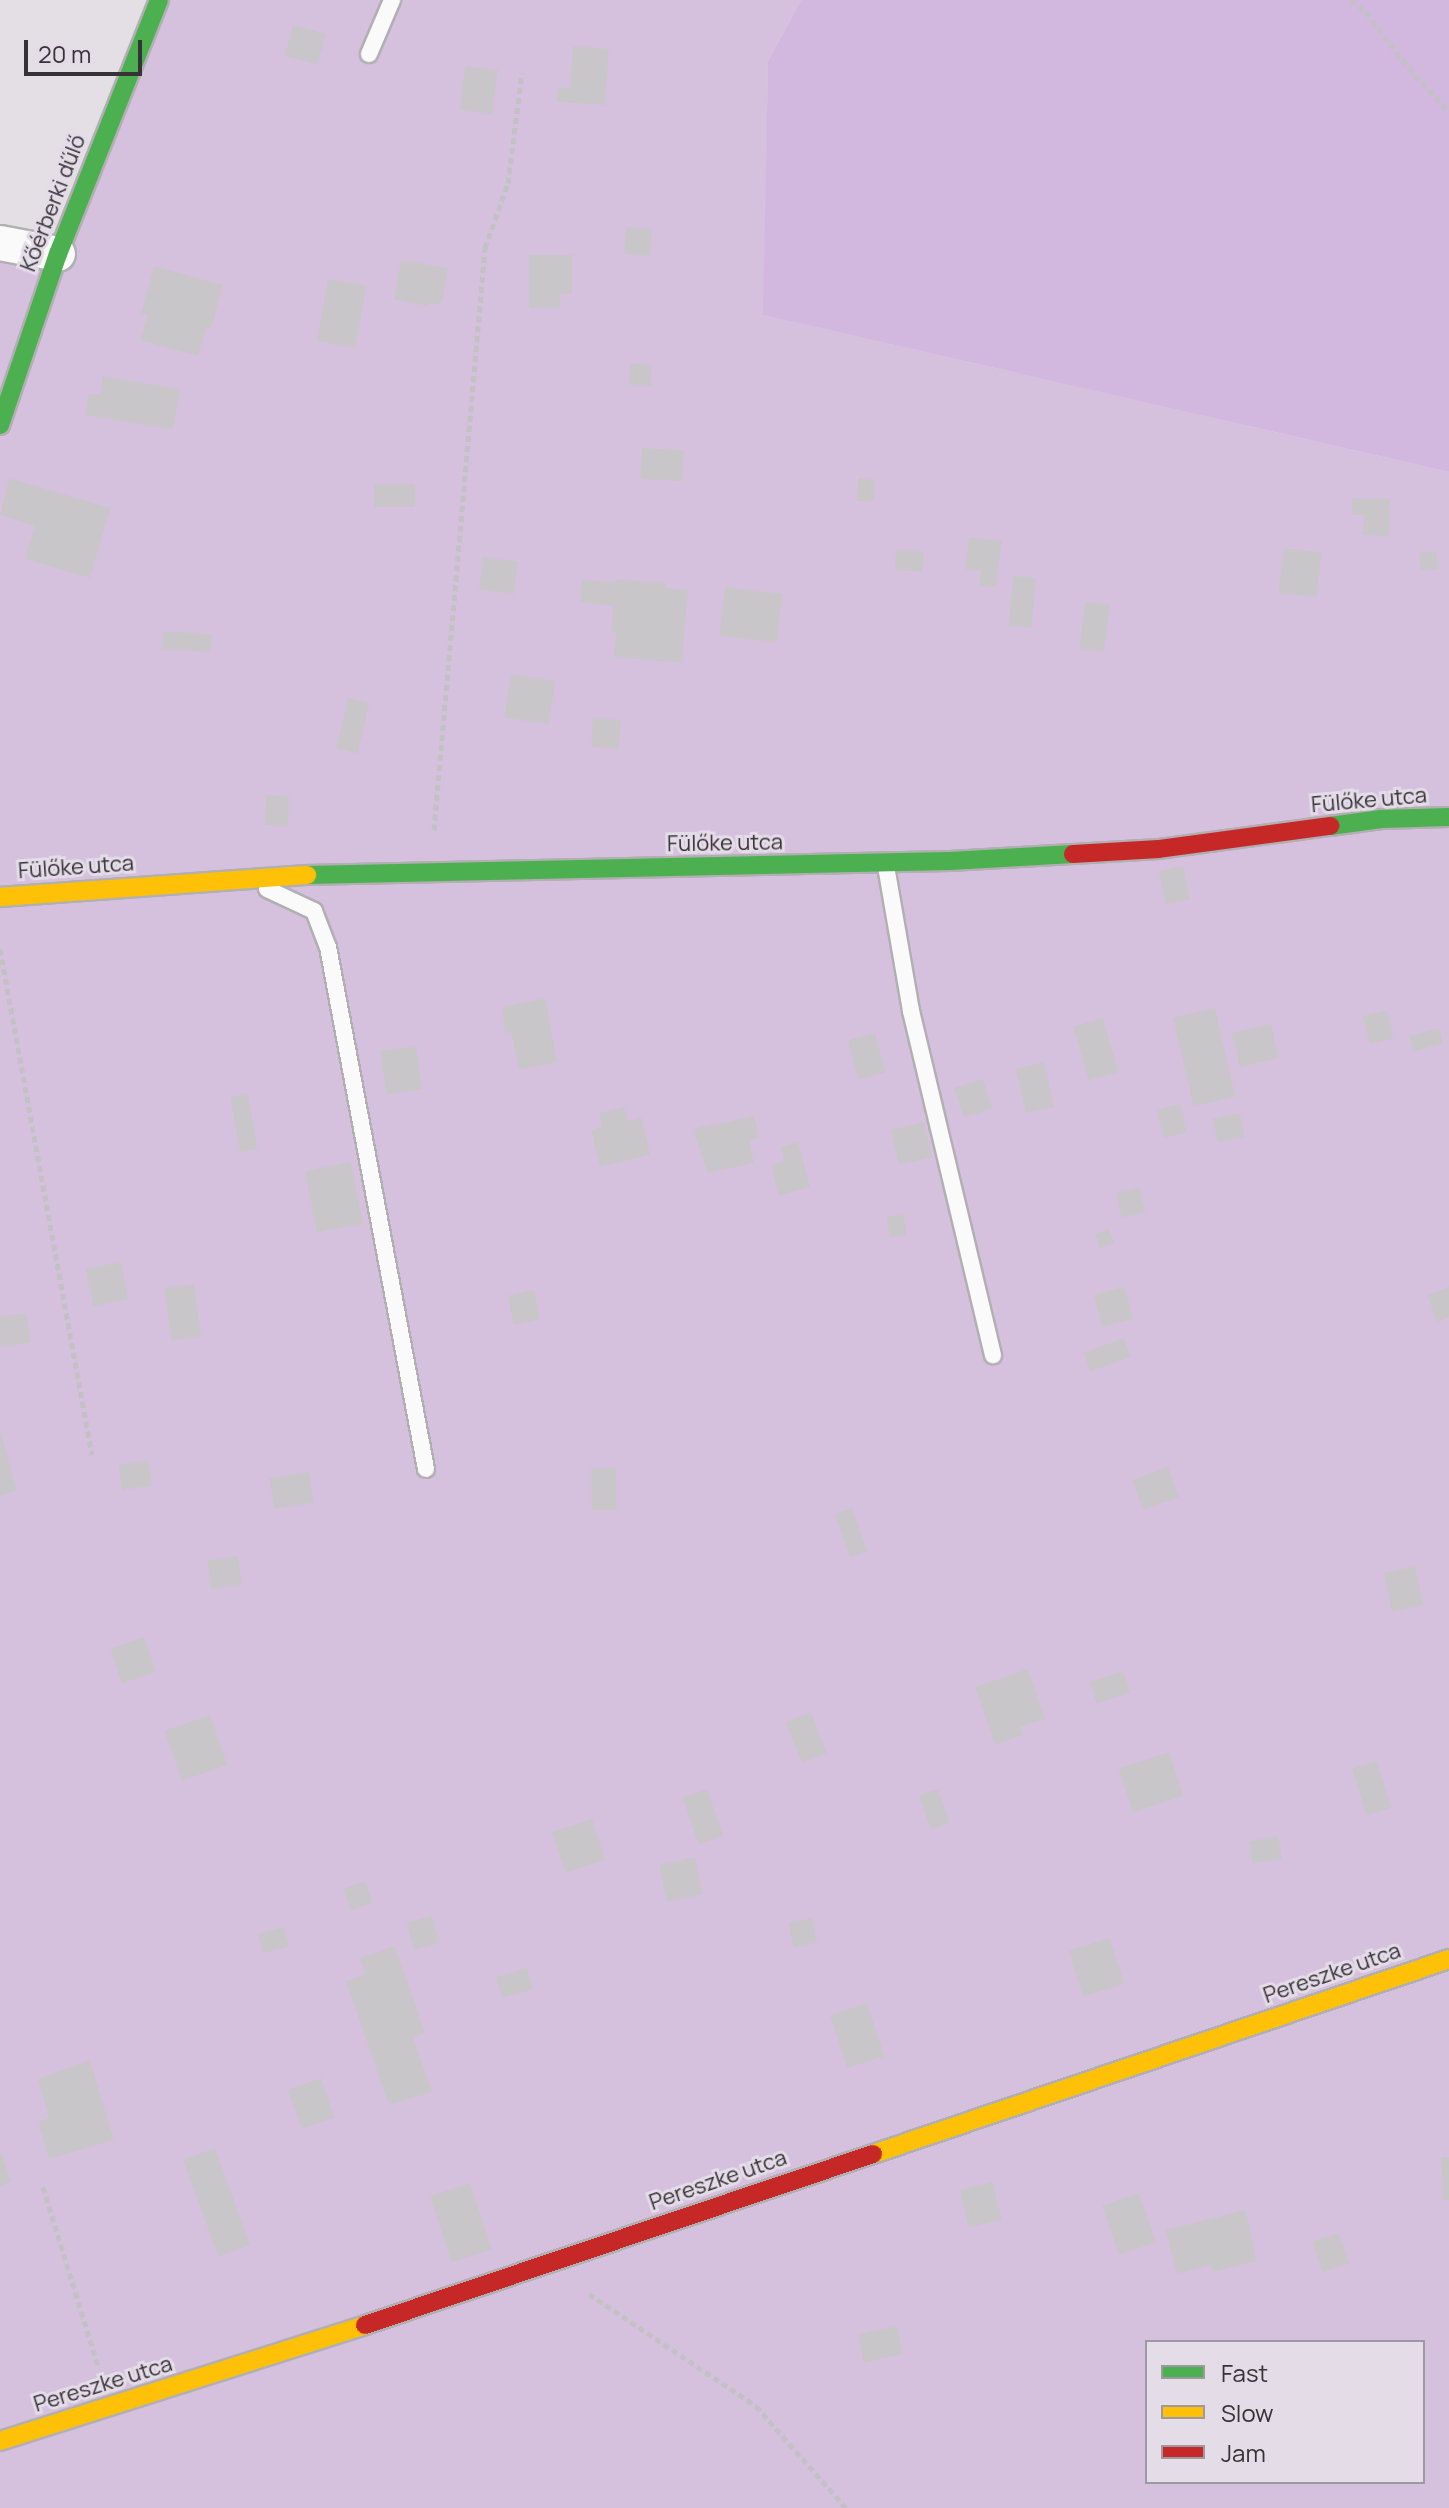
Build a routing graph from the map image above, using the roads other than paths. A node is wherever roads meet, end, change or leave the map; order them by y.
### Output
1 (159, 0) edge
2 (392, 0) edge
3 (369, 54) dead end
4 (0, 243) edge
5 (58, 254) junction
6 (0, 425) edge
7 (1449, 817) edge
8 (885, 865) junction
9 (244, 878) junction
10 (0, 897) edge
11 (993, 1355) dead end
12 (426, 1469) dead end
13 (1449, 1959) edge
14 (0, 2441) edge

1 - 5 street, Kőérberki dűlő
2 - 3 lane
4 - 5 street
5 - 6 street, Kőérberki dűlő
7 - 8 street, Fülőke utca
8 - 9 street, Fülőke utca
8 - 11 lane
9 - 10 street, Fülőke utca
9 - 12 lane
13 - 14 street, Pereszke utca

